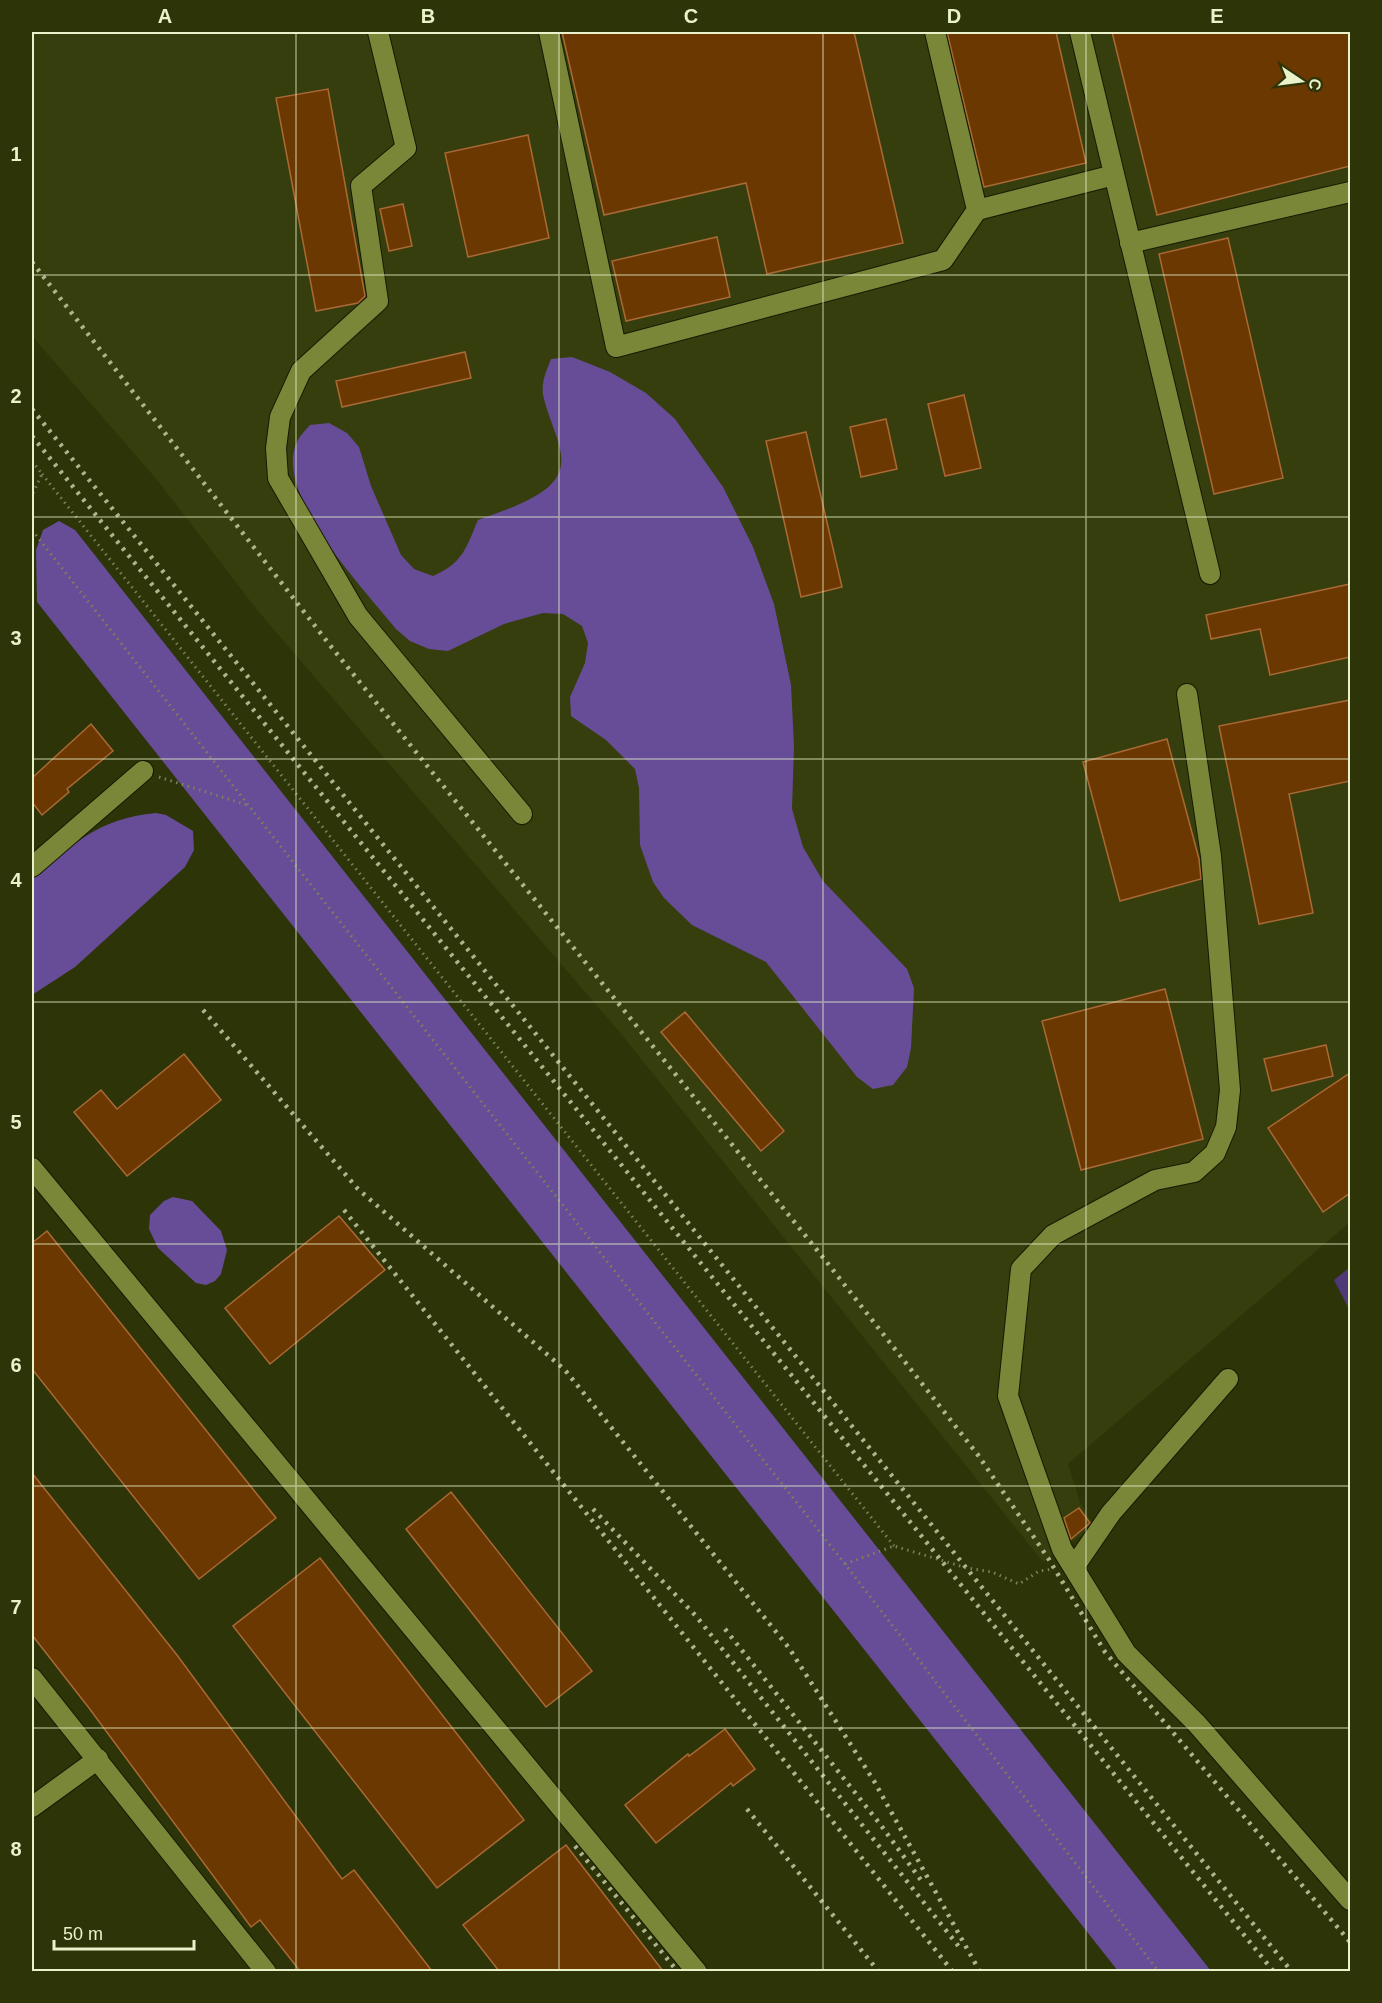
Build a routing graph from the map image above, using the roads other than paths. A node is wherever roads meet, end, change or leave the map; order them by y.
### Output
1 (378, 32) edge
2 (549, 32) edge
3 (935, 32) edge
4 (1080, 32) edge
5 (1114, 175) junction
6 (1350, 192) edge
7 (977, 210) junction
8 (1131, 243) junction
9 (1210, 574) dead end
10 (1187, 694) dead end
11 (143, 771) road end
12 (522, 814) dead end
13 (32, 867) edge
14 (32, 1168) edge
15 (38, 1190) edge
16 (1228, 1379) dead end
17 (1074, 1567) junction
18 (32, 1678) edge
19 (98, 1759) junction
20 (32, 1807) edge
21 (1350, 1900) edge
22 (266, 1971) edge
23 (697, 1971) edge

1 - 12 street
2 - 7 street
3 - 7 street
4 - 5 street
5 - 7 street
5 - 8 street
6 - 8 street
8 - 9 street
10 - 17 street
11 - 13 street
14 - 15 street
15 - 23 street
16 - 17 street
17 - 21 street
18 - 19 street
19 - 20 street
19 - 22 street

